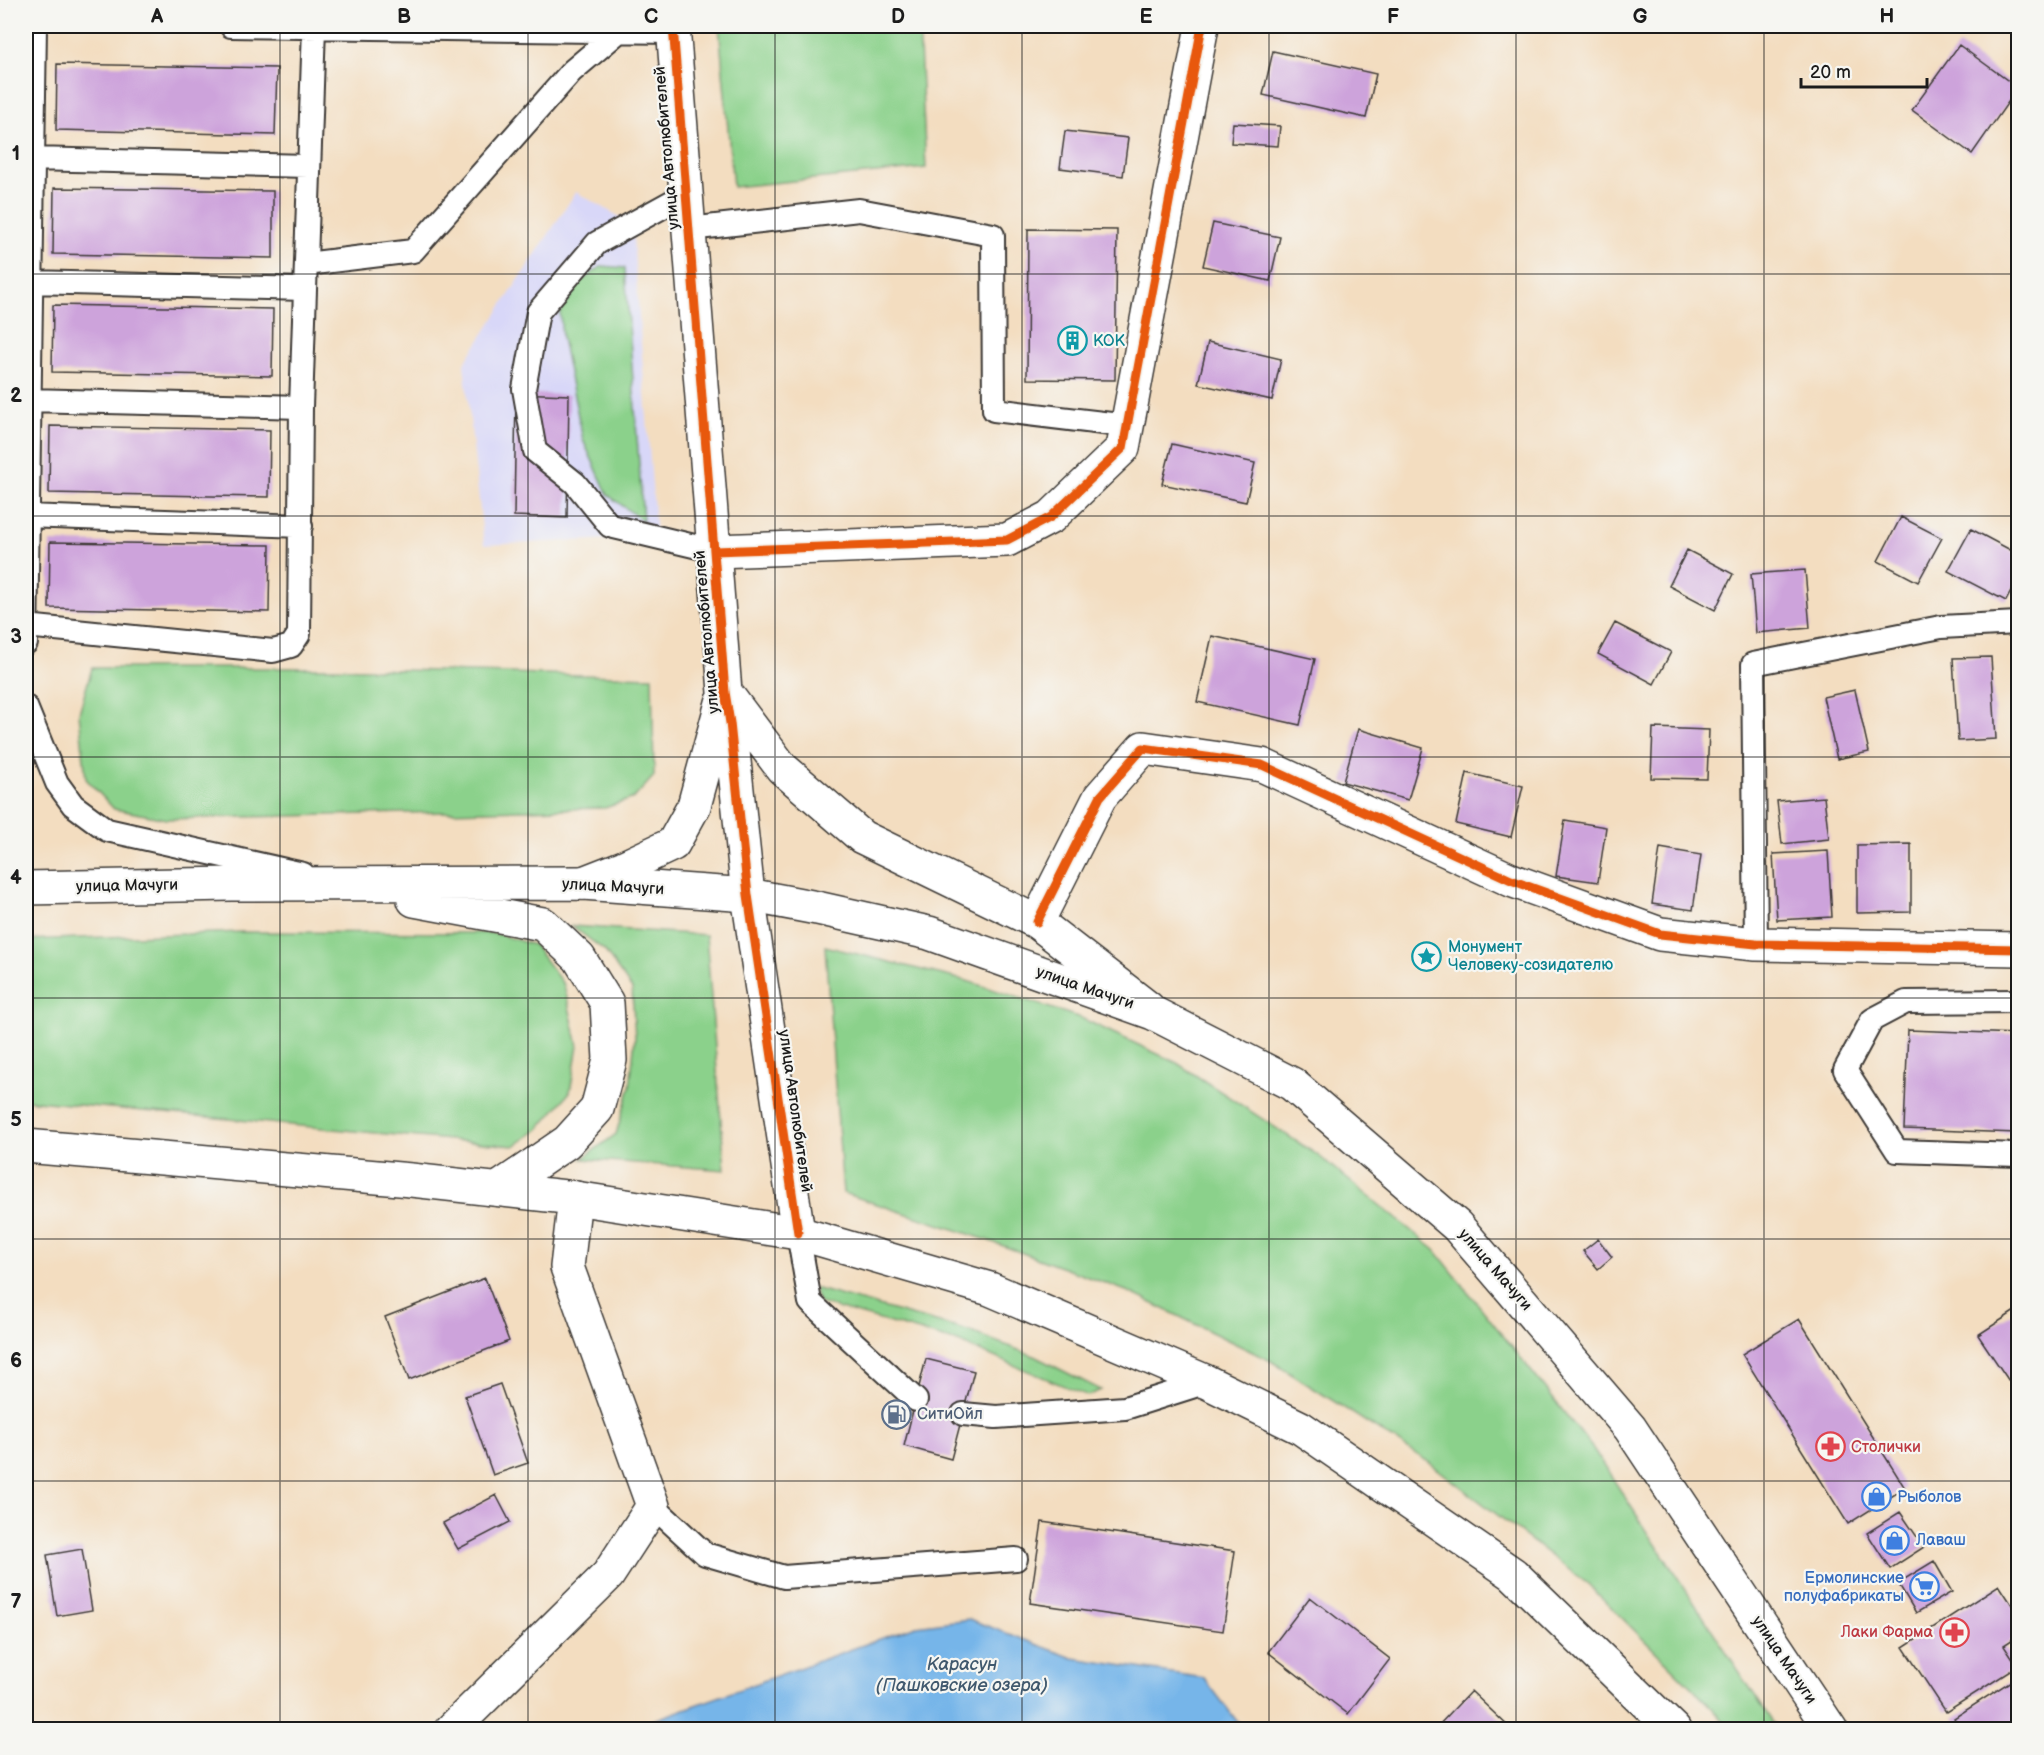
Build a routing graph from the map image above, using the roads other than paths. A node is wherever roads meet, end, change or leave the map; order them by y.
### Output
1 (34, 26) edge
2 (231, 26) edge
3 (1202, 26) edge
4 (314, 27) junction
5 (615, 29) edge
6 (673, 29) edge
7 (33, 159) junction
8 (308, 166) junction
9 (686, 194) junction
10 (689, 229) junction
11 (306, 264) junction
12 (31, 282) junction
13 (305, 289) junction
14 (28, 400) junction
15 (301, 407) junction
16 (1128, 426) junction
17 (26, 516) edge
18 (301, 526) junction
19 (715, 551) junction
20 (2019, 623) edge
21 (26, 626) edge
22 (26, 643) edge
23 (26, 690) edge
24 (725, 693) junction
25 (26, 707) edge
26 (26, 712) edge
27 (350, 884) junction
28 (583, 884) junction
29 (299, 885) junction
30 (26, 888) edge
31 (748, 895) junction
32 (1037, 922) junction
33 (1756, 944) junction
34 (2019, 948) edge
35 (2019, 1001) edge
36 (1153, 1012) junction
37 (26, 1146) edge
38 (2019, 1155) edge
39 (498, 1189) junction
40 (575, 1198) junction
41 (798, 1233) junction
42 (1207, 1382) junction
43 (916, 1400) dead end
44 (963, 1414) dead end
45 (653, 1506) junction
46 (1016, 1559) dead end
47 (451, 1730) edge
48 (1674, 1730) edge
49 (1831, 1730) edge

1 - 7 lane
2 - 4 lane
3 - 16 street
4 - 5 lane
4 - 8 lane
5 - 6 lane
5 - 11 lane
6 - 9 street, улица Автолюбителей
7 - 8 lane
7 - 12 lane
8 - 11 lane
9 - 10 street, улица Автолюбителей
9 - 19 lane
10 - 16 lane
10 - 19 street, улица Автолюбителей
11 - 13 lane
12 - 13 lane
12 - 14 lane
13 - 15 lane
14 - 15 lane
14 - 17 lane
15 - 18 lane
16 - 19 street
17 - 18 lane
17 - 21 lane
18 - 21 lane
19 - 24 street, улица Автолюбителей
20 - 33 lane
21 - 22 lane
23 - 25 lane
24 - 28 street
24 - 31 street, улица Автолюбителей
24 - 32 street
25 - 26 lane
25 - 27 lane
27 - 28 street, улица Мачуги
27 - 29 street, улица Мачуги
28 - 31 street, улица Мачуги
29 - 30 street, улица Мачуги
29 - 39 street
31 - 36 street, улица Мачуги
31 - 41 street, улица Автолюбителей
32 - 33 street
32 - 36 street
33 - 34 street
35 - 38 lane
36 - 49 street, улица Мачуги
37 - 39 street
39 - 40 street
40 - 41 street
40 - 45 street
41 - 42 street
41 - 43 lane
42 - 44 lane
42 - 48 street
45 - 46 lane
45 - 47 street

